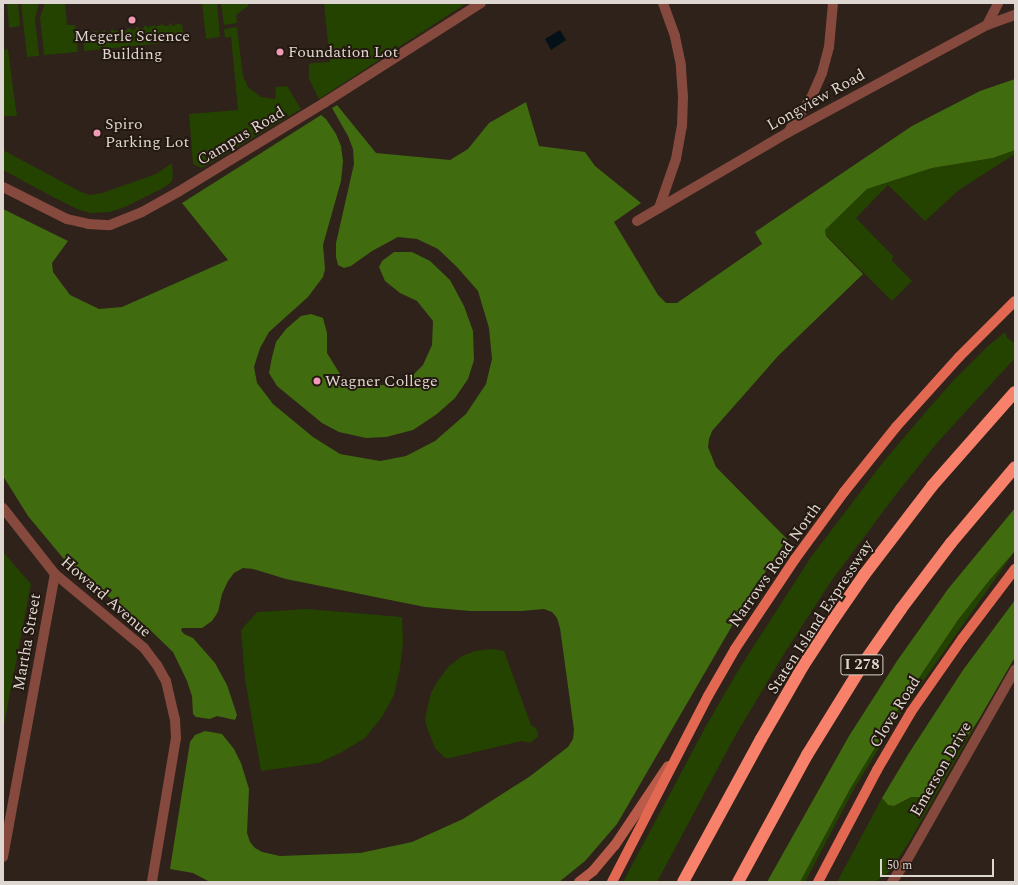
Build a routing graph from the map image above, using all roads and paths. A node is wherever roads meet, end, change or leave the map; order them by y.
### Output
1 (481, 3) edge
2 (663, 3) edge
3 (833, 3) edge
4 (998, 3) edge
5 (1015, 15) edge
6 (987, 25) junction
7 (787, 133) junction
8 (3, 187) edge
9 (658, 208) junction
10 (637, 221) dead end
11 (1015, 301) edge
12 (1015, 392) edge
13 (1015, 467) edge
14 (3, 508) edge
15 (1015, 569) edge
16 (55, 574) junction
17 (1015, 670) edge
18 (681, 746) junction
19 (3, 857) edge
20 (152, 882) edge
21 (579, 882) edge
22 (612, 882) edge
23 (683, 882) edge
24 (738, 882) edge
25 (818, 882) edge
26 (892, 882) edge

1 - 8 street, Campus Road
2 - 9 street
3 - 7 street
4 - 6 street
5 - 6 street, Longview Road
6 - 7 street, Longview Road
7 - 9 street, Longview Road
9 - 10 street, Longview Road
11 - 18 main road, Narrows Road North
12 - 23 highway, Staten Island Expressway / I 278
13 - 24 highway, I 278
14 - 16 street, Howard Avenue
15 - 25 main road, Clove Road
16 - 19 street, Martha Street
16 - 20 street, Howard Avenue
17 - 26 street, Emerson Drive
18 - 21 main road
18 - 22 main road, Narrows Road North

